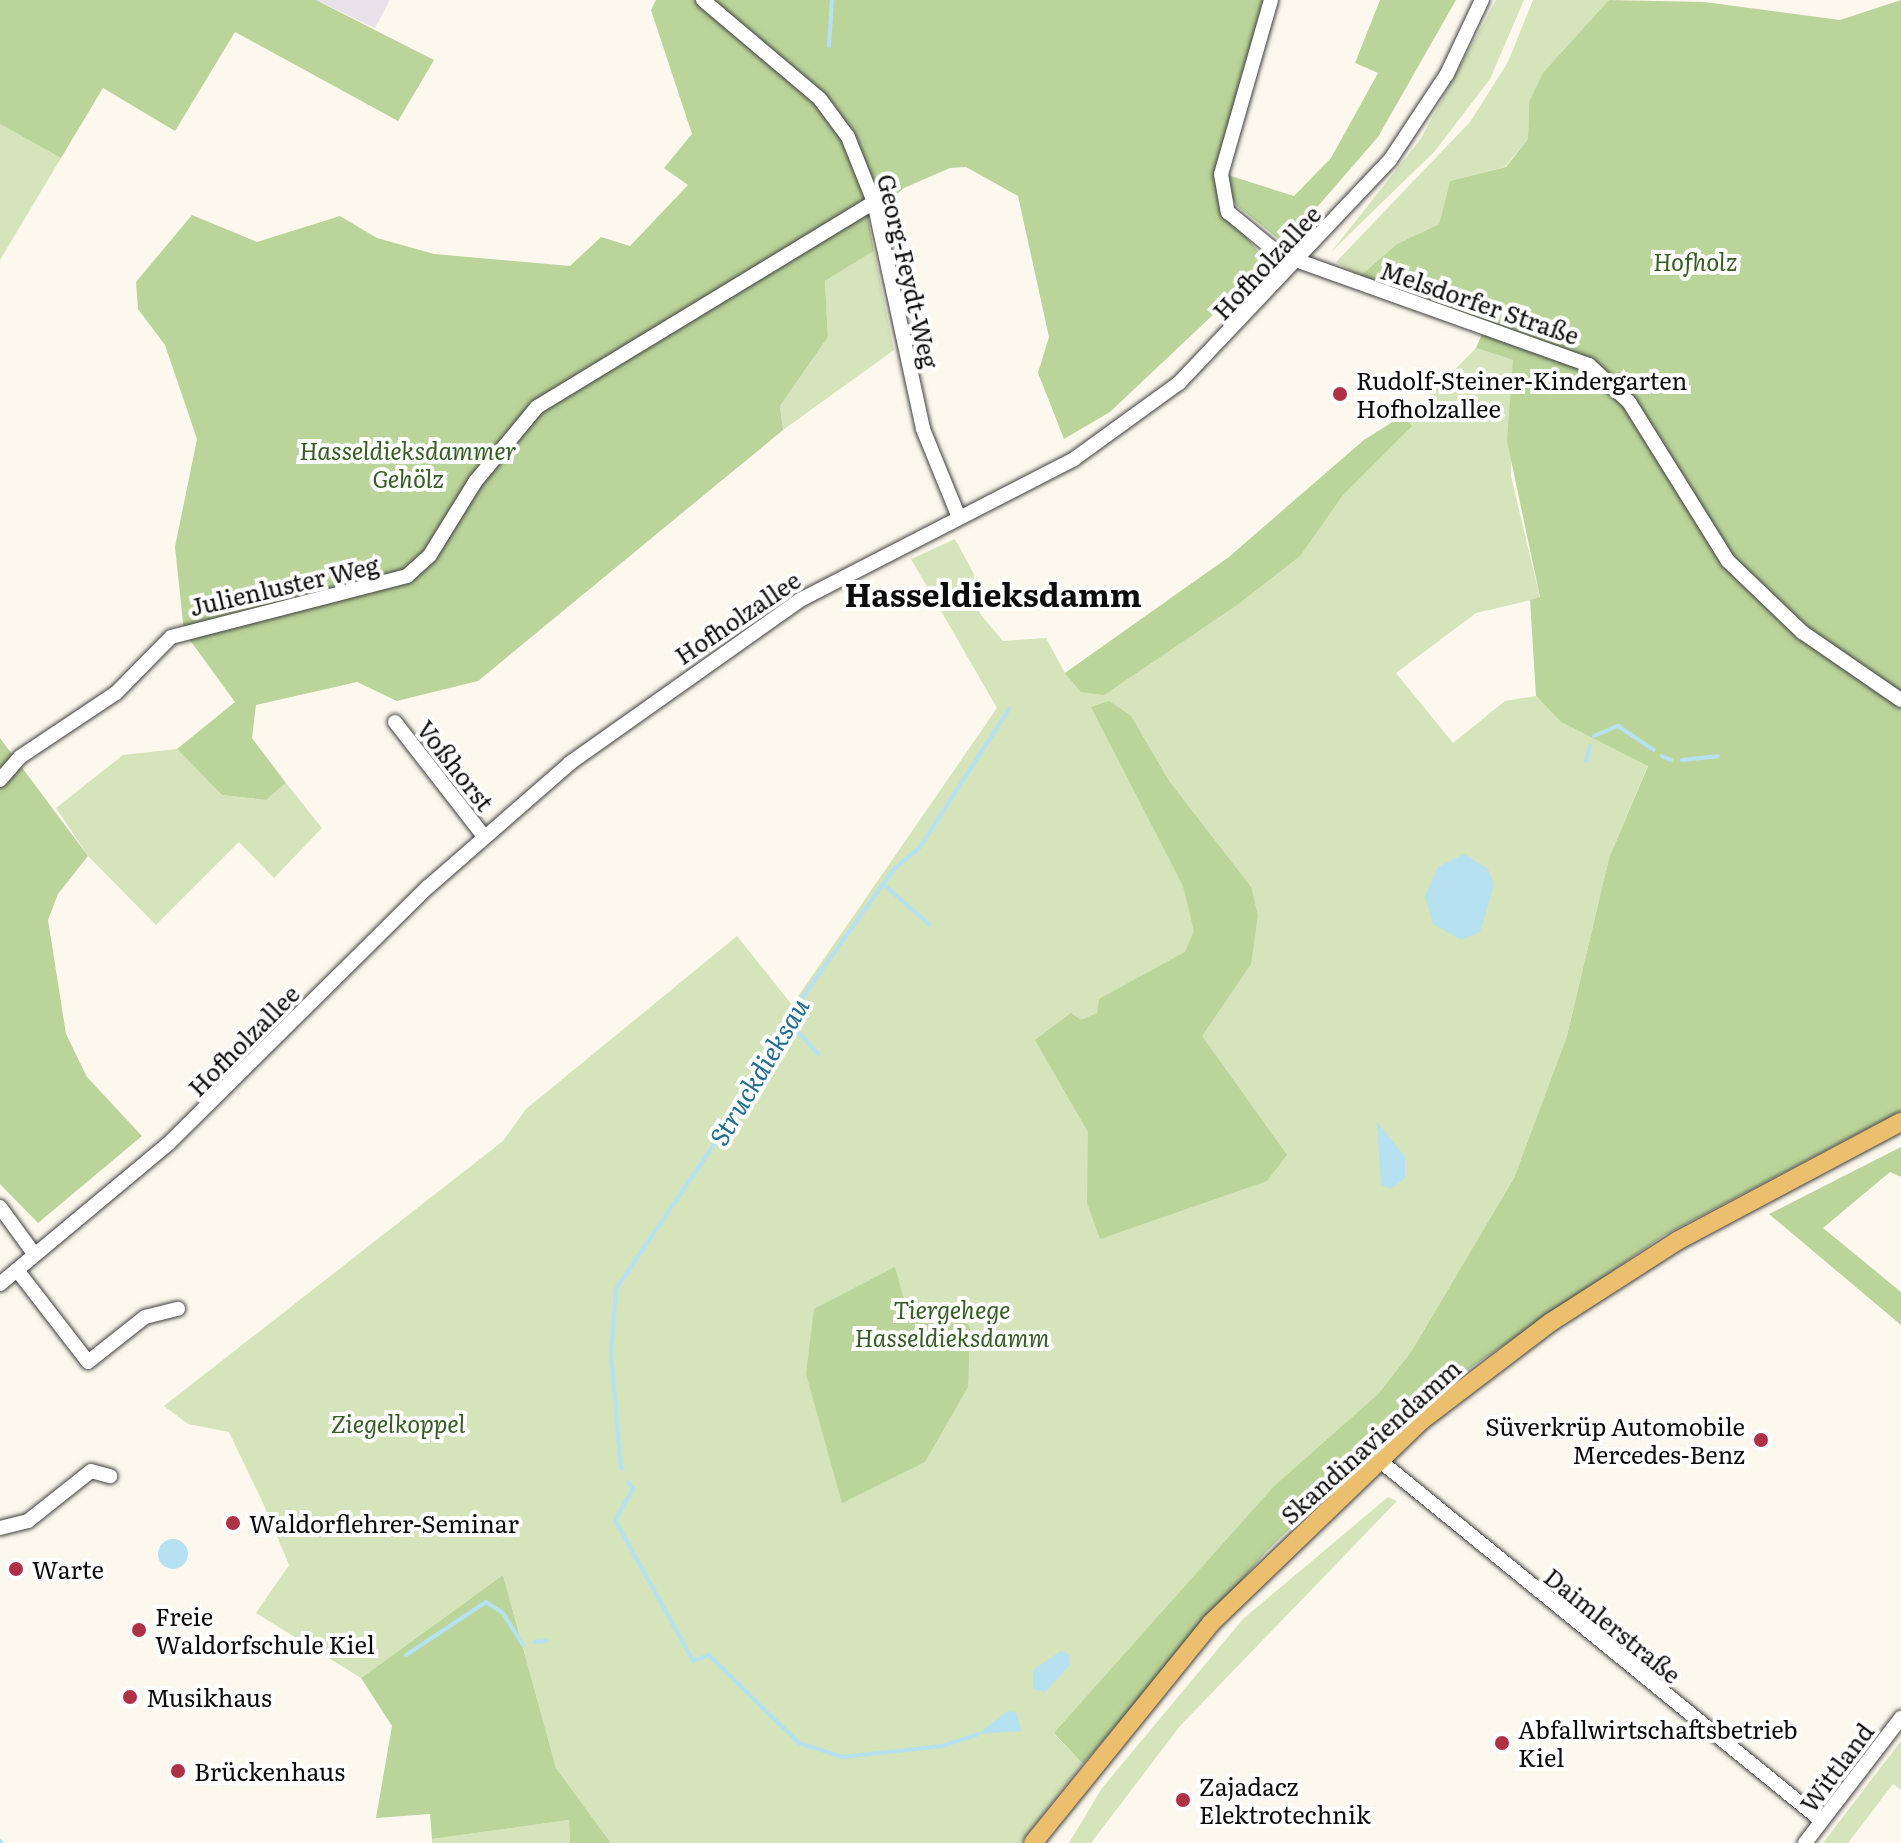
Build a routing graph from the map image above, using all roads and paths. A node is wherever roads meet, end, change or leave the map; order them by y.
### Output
1 (703, 0) edge
2 (1271, 0) edge
3 (1482, 0) edge
4 (874, 202) junction
5 (1296, 261) junction
6 (958, 515) junction
7 (1901, 700) edge
8 (395, 722) dead end
9 (0, 780) edge
10 (483, 835) junction
11 (1901, 1122) edge
12 (0, 1207) edge
13 (35, 1255) junction
14 (17, 1270) junction
15 (0, 1284) edge
16 (178, 1309) dead end
17 (1379, 1460) junction
18 (110, 1476) dead end
19 (0, 1528) edge
20 (1901, 1718) edge
21 (1822, 1821) junction
22 (1033, 1843) edge
23 (1805, 1843) edge

1 - 4 street, Georg-Feydt-Weg
2 - 5 street, Melsdorfer Straße
3 - 5 street, Hofholzallee
4 - 6 street, Georg-Feydt-Weg
4 - 9 street, Julienluster Weg
5 - 6 street, Hofholzallee
5 - 7 street, Melsdorfer Straße
6 - 10 street, Hofholzallee
8 - 10 street, Voßhorst
10 - 13 street, Hofholzallee
11 - 17 main road, Skandinaviendamm
12 - 13 street
13 - 14 street, Hofholzallee
14 - 15 street, Hofholzallee
14 - 16 street
17 - 21 street, Daimlerstraße
17 - 22 main road, Skandinaviendamm
18 - 19 street
20 - 21 street, Wittland
21 - 23 street, Wittland

